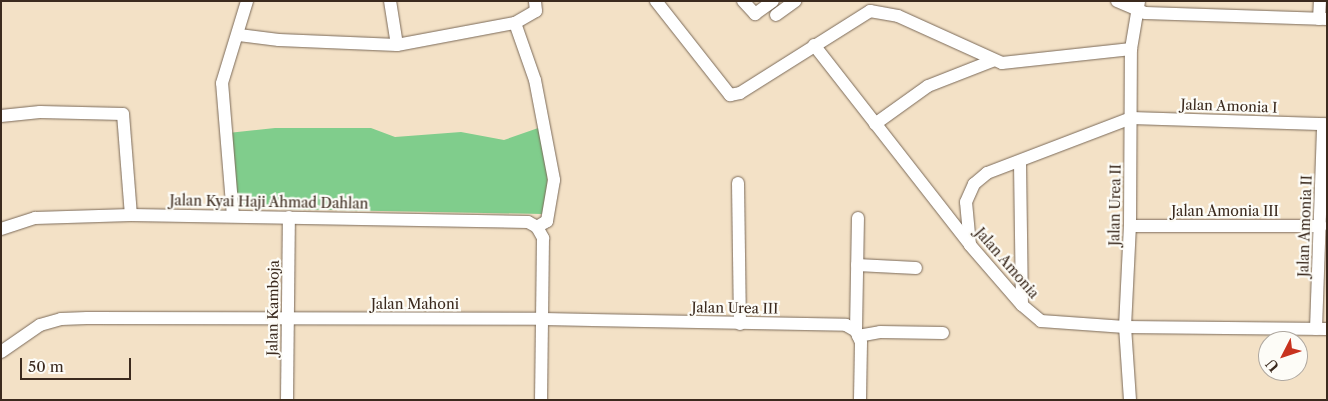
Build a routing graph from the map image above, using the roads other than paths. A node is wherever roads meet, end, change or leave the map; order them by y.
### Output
1 (247, 1) edge
2 (390, 1) edge
3 (535, 1) edge
4 (656, 1) edge
5 (743, 1) edge
6 (773, 1) edge
7 (795, 1) edge
8 (1118, 1) edge
9 (1320, 1) edge
10 (1138, 6) edge
11 (776, 15) dead end
12 (1323, 19) edge
13 (515, 23) junction
14 (239, 35) junction
15 (397, 45) junction
16 (814, 45) junction
17 (1131, 49) junction
18 (992, 61) junction
19 (1, 116) edge
20 (1131, 118) junction
21 (875, 124) junction
22 (1325, 124) edge
23 (1020, 163) junction
24 (738, 183) dead end
25 (130, 215) junction
26 (233, 216) junction
27 (289, 217) junction
28 (858, 218) dead end
29 (1130, 226) junction
30 (1321, 226) junction
31 (537, 227) junction
32 (1, 229) edge
33 (970, 245) junction
34 (857, 265) junction
35 (916, 268) dead end
36 (1022, 305) junction
37 (288, 317) junction
38 (542, 319) junction
39 (740, 324) junction
40 (1125, 327) junction
41 (1321, 329) edge
42 (857, 333) junction
43 (943, 333) dead end
44 (1, 352) edge
45 (287, 400) edge
46 (542, 400) edge
47 (860, 400) edge
48 (1130, 400) edge

1 - 14 street
2 - 15 street
3 - 13 street
4 - 16 street
5 - 6 street
7 - 11 street
8 - 10 street
9 - 12 street
10 - 12 street
10 - 17 street, Jalan Urea II
13 - 15 street
13 - 31 street
14 - 15 street
14 - 26 street
16 - 18 street
16 - 21 street, Jalan Amonia
17 - 18 street
17 - 20 street, Jalan Urea II
18 - 21 street
19 - 25 street
20 - 22 street, Jalan Amonia I
20 - 23 street
20 - 29 street, Jalan Urea II
21 - 33 street, Jalan Amonia
22 - 30 street, Jalan Amonia II
23 - 33 street
23 - 36 street
24 - 39 street
25 - 26 street, Jalan Kyai Haji Ahmad Dahlan
25 - 32 street, Jalan Kyai Haji Ahmad Dahlan
26 - 27 street, Jalan Kyai Haji Ahmad Dahlan
27 - 31 street, Jalan Kyai Haji Ahmad Dahlan
27 - 37 street, Jalan Kamboja
28 - 34 street
29 - 30 street, Jalan Amonia III
29 - 40 street, Jalan Urea II
30 - 41 street, Jalan Amonia II
31 - 38 street
33 - 36 street, Jalan Amonia
34 - 35 street
34 - 42 street
36 - 40 street, Jalan Amonia
37 - 38 street, Jalan Mahoni
37 - 44 street, Jalan Mahoni
37 - 45 street, Jalan Kamboja
38 - 39 street, Jalan Urea III
38 - 46 street
39 - 42 street, Jalan Urea III
40 - 41 street, Jalan Amonia
40 - 48 street, Jalan Urea II
42 - 43 street
42 - 47 street

